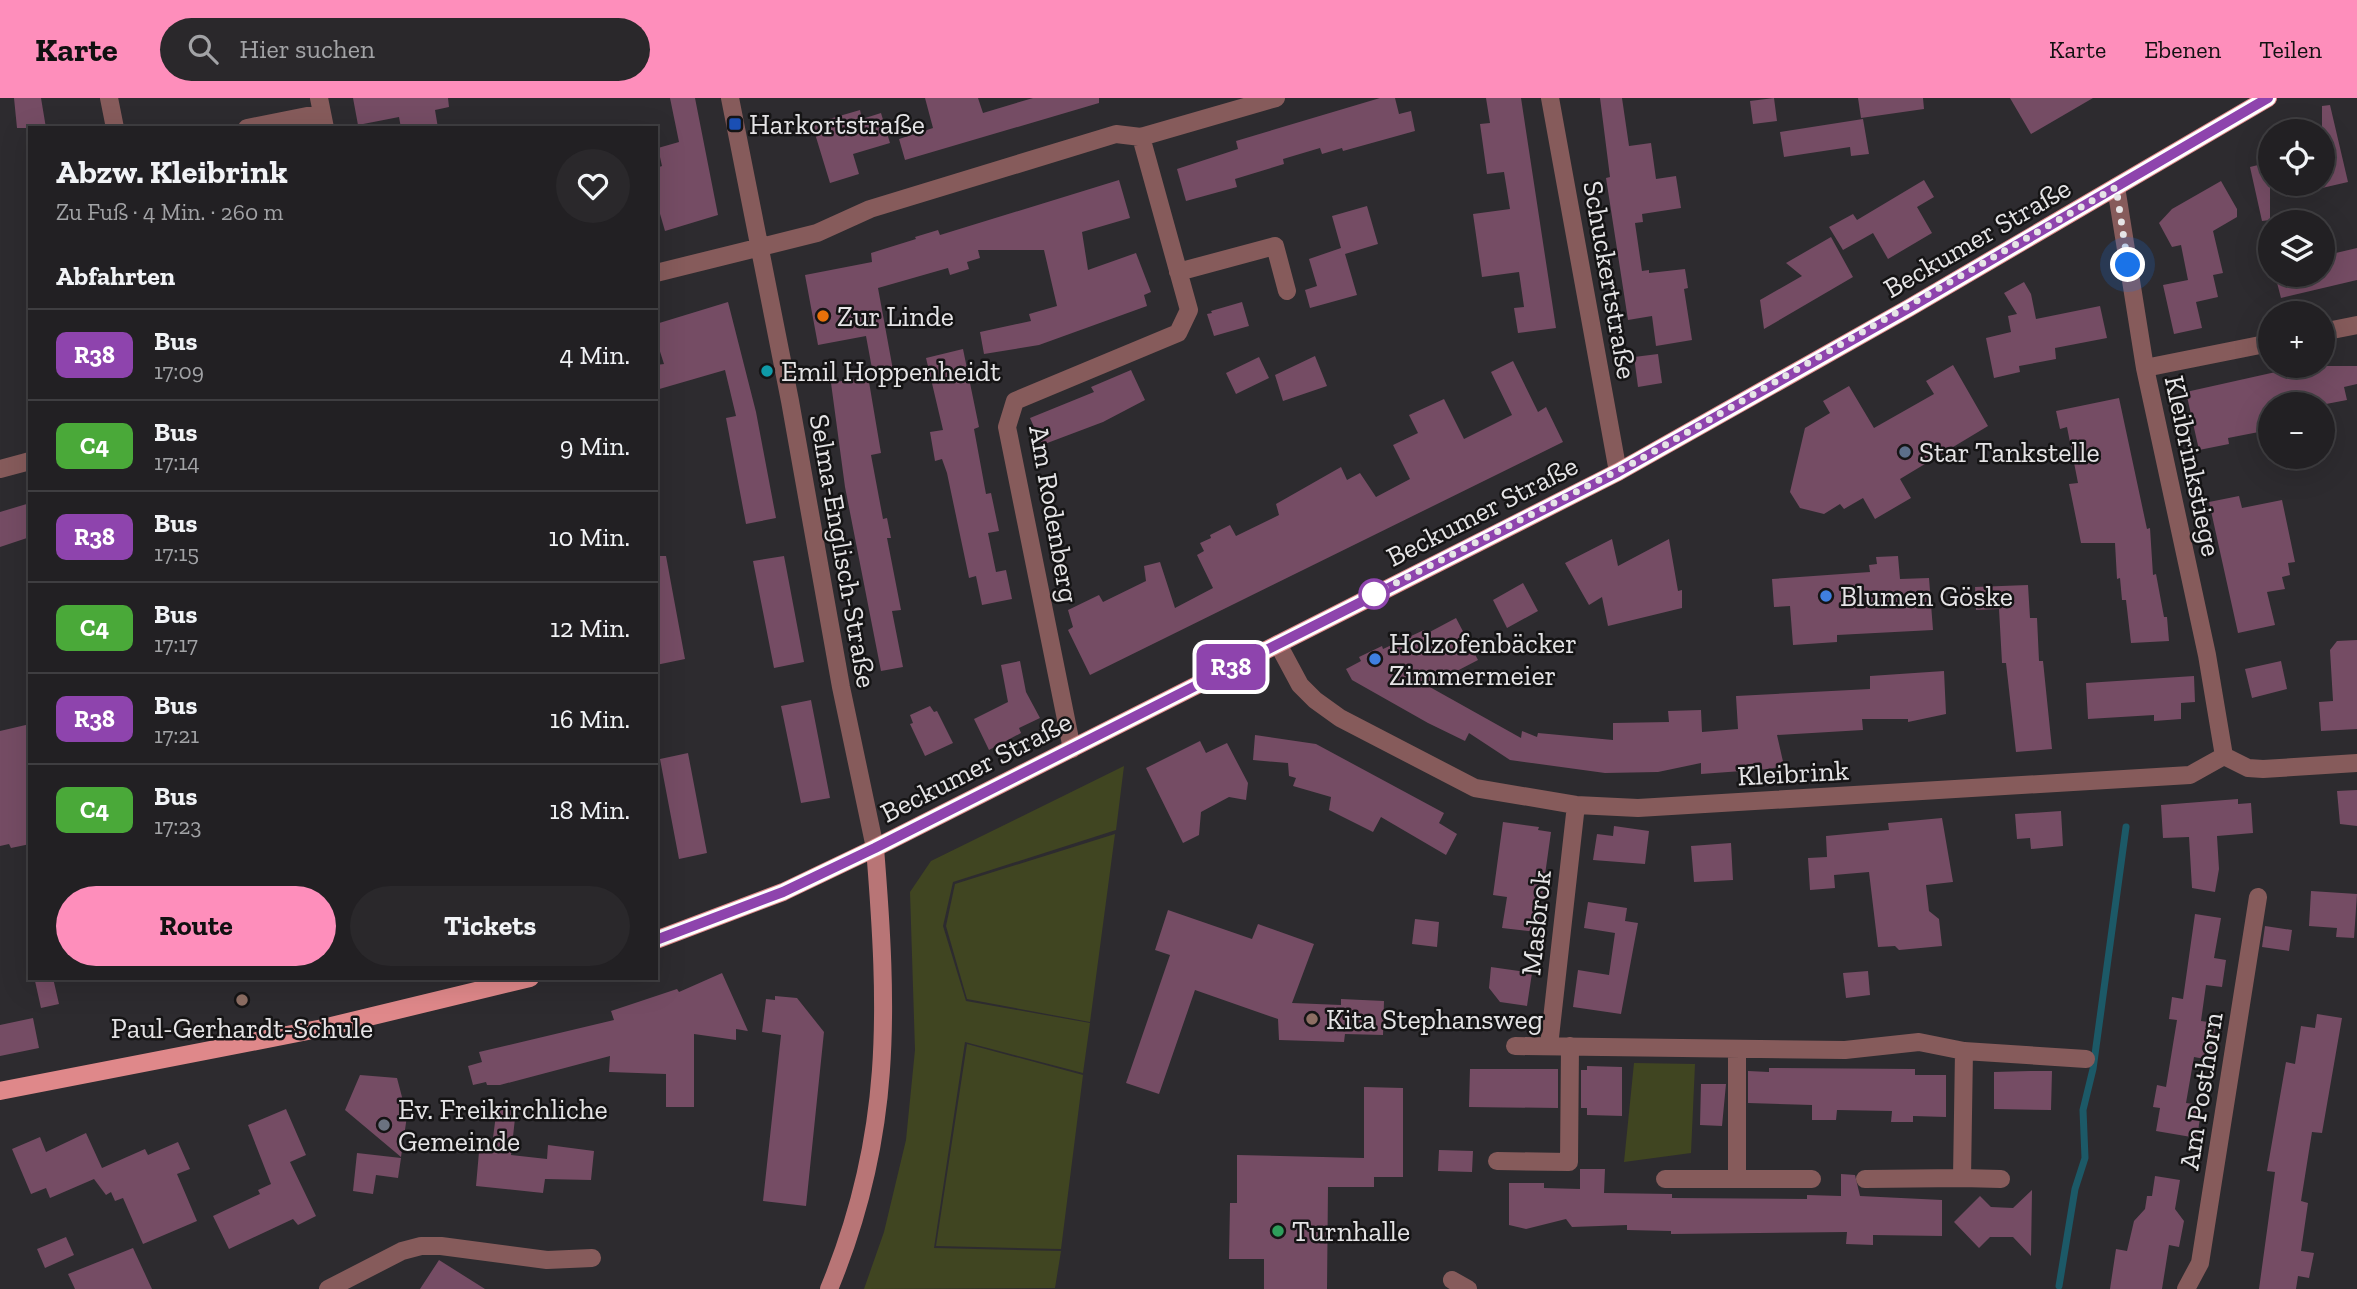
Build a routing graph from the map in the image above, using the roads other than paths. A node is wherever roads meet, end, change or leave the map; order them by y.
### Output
1 (109, 98) edge
2 (730, 98) edge
3 (1276, 98) edge
4 (1550, 98) edge
5 (2268, 98) edge
6 (322, 113) edge
7 (115, 126) edge
8 (257, 126) edge
9 (1141, 137) junction
10 (2116, 187) junction
11 (760, 247) junction
12 (658, 272) edge
13 (1178, 272) junction
14 (1287, 291) dead end
15 (2357, 325) edge
16 (2335, 329) edge
17 (2258, 345) edge
18 (2145, 368) junction
19 (28, 462) edge
20 (0, 469) edge
21 (1618, 472) junction
22 (1278, 644) junction
23 (1072, 749) junction
24 (2224, 756) junction
25 (2357, 763) edge
26 (1576, 805) junction
27 (875, 848) junction
28 (2258, 897) dead end
29 (658, 939) edge
30 (508, 981) edge
31 (1515, 1046) dead end
32 (1549, 1046) junction
33 (1570, 1046) junction
34 (1737, 1049) junction
35 (1964, 1051) junction
36 (2085, 1059) dead end
37 (0, 1091) edge
38 (1497, 1161) dead end
39 (1962, 1178) junction
40 (1665, 1179) dead end
41 (1737, 1179) junction
42 (1812, 1179) dead end
43 (1865, 1179) dead end
44 (2001, 1179) dead end
45 (592, 1258) dead end
46 (328, 1289) edge
47 (829, 1289) edge
48 (2186, 1289) edge

1 - 7 street
2 - 11 street, Selma-Englisch-Straße
3 - 9 street
4 - 21 street, Schuckertstraße
5 - 10 main road, Beckumer Straße
6 - 8 street
9 - 11 street
9 - 13 street, Am Rodenberg
10 - 18 street, Kleibrinkstiege
10 - 21 main road, Beckumer Straße
11 - 12 street
11 - 27 street, Selma-Englisch-Straße
13 - 14 street
13 - 23 street, Am Rodenberg
15 - 16 street
17 - 18 street
18 - 24 street, Kleibrinkstiege
19 - 20 street
21 - 22 main road, Beckumer Straße
22 - 23 main road, Beckumer Straße
22 - 26 street, Kleibrink
23 - 27 main road, Beckumer Straße
24 - 25 street
24 - 26 street, Kleibrink
26 - 32 street, Masbrok
27 - 29 main road, Beckumer Straße
27 - 47 main road
28 - 48 street, Am Posthorn
30 - 37 main road
31 - 32 street
32 - 33 street
33 - 34 street
33 - 38 street
34 - 35 street
34 - 41 street
35 - 36 street
35 - 39 street
39 - 43 street
39 - 44 street
40 - 41 street
41 - 42 street
45 - 46 street

